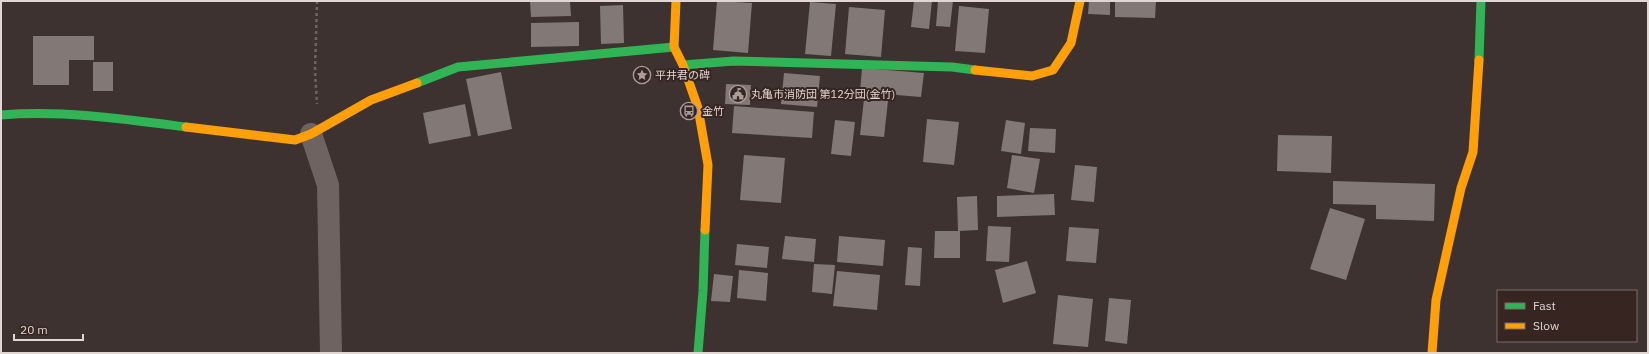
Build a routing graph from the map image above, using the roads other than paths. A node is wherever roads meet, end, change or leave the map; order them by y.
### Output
1 (676, 1) edge
2 (1080, 1) edge
3 (1481, 1) edge
4 (674, 48) junction
5 (683, 65) junction
6 (1, 115) edge
7 (311, 134) junction
8 (331, 353) edge
9 (698, 353) edge
10 (1432, 353) edge

1 - 4 street
2 - 5 street
3 - 10 street
4 - 5 street
4 - 7 street
5 - 9 street
6 - 7 street
7 - 8 street

